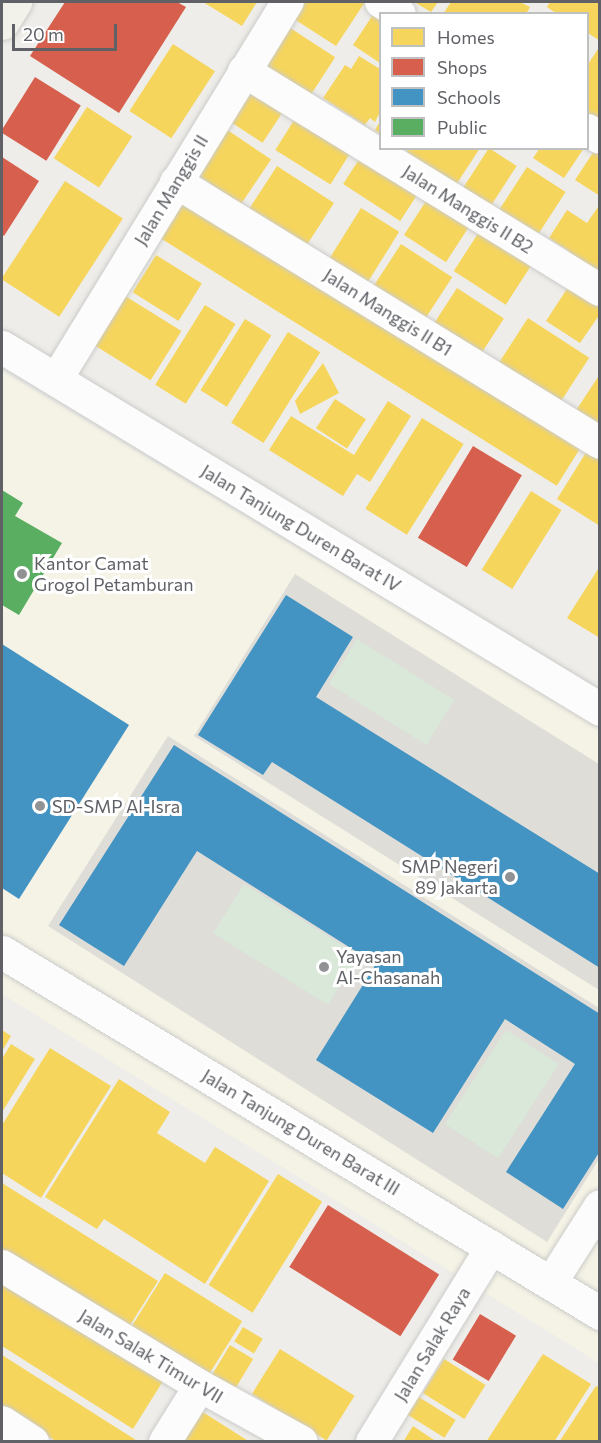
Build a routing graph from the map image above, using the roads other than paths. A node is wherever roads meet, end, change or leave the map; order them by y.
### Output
1 (15, 2) edge
2 (288, 2) edge
3 (381, 2) edge
4 (397, 12) edge
5 (2, 23) edge
6 (244, 72) junction
7 (176, 182) junction
8 (600, 290) edge
9 (2, 347) edge
10 (56, 380) junction
11 (600, 443) edge
12 (600, 709) edge
13 (2, 952) edge
14 (600, 1206) edge
15 (492, 1247) junction
16 (2, 1266) edge
17 (550, 1283) junction
18 (600, 1313) edge
19 (200, 1386) junction
20 (2, 1422) edge
21 (33, 1442) edge
22 (165, 1442) edge
23 (302, 1442) edge
24 (372, 1442) edge

1 - 5 main road
2 - 6 street, Jalan Manggis II
3 - 4 street
6 - 7 street, Jalan Manggis II
6 - 8 street, Jalan Manggis II B2
7 - 10 street, Jalan Manggis II
7 - 11 street, Jalan Manggis II B1
9 - 10 street, Jalan Tanjung Duren Barat IV
10 - 12 street, Jalan Tanjung Duren Barat IV
13 - 15 street, Jalan Tanjung Duren Barat III
14 - 17 street
15 - 17 street, Jalan Tanjung Duren Barat III
15 - 24 street, Jalan Salak Raya
16 - 19 street, Jalan Salak Timur VII
17 - 18 street, Jalan Tanjung Duren Barat III
19 - 22 street
19 - 23 street, Jalan Salak Timur VII
20 - 21 street

